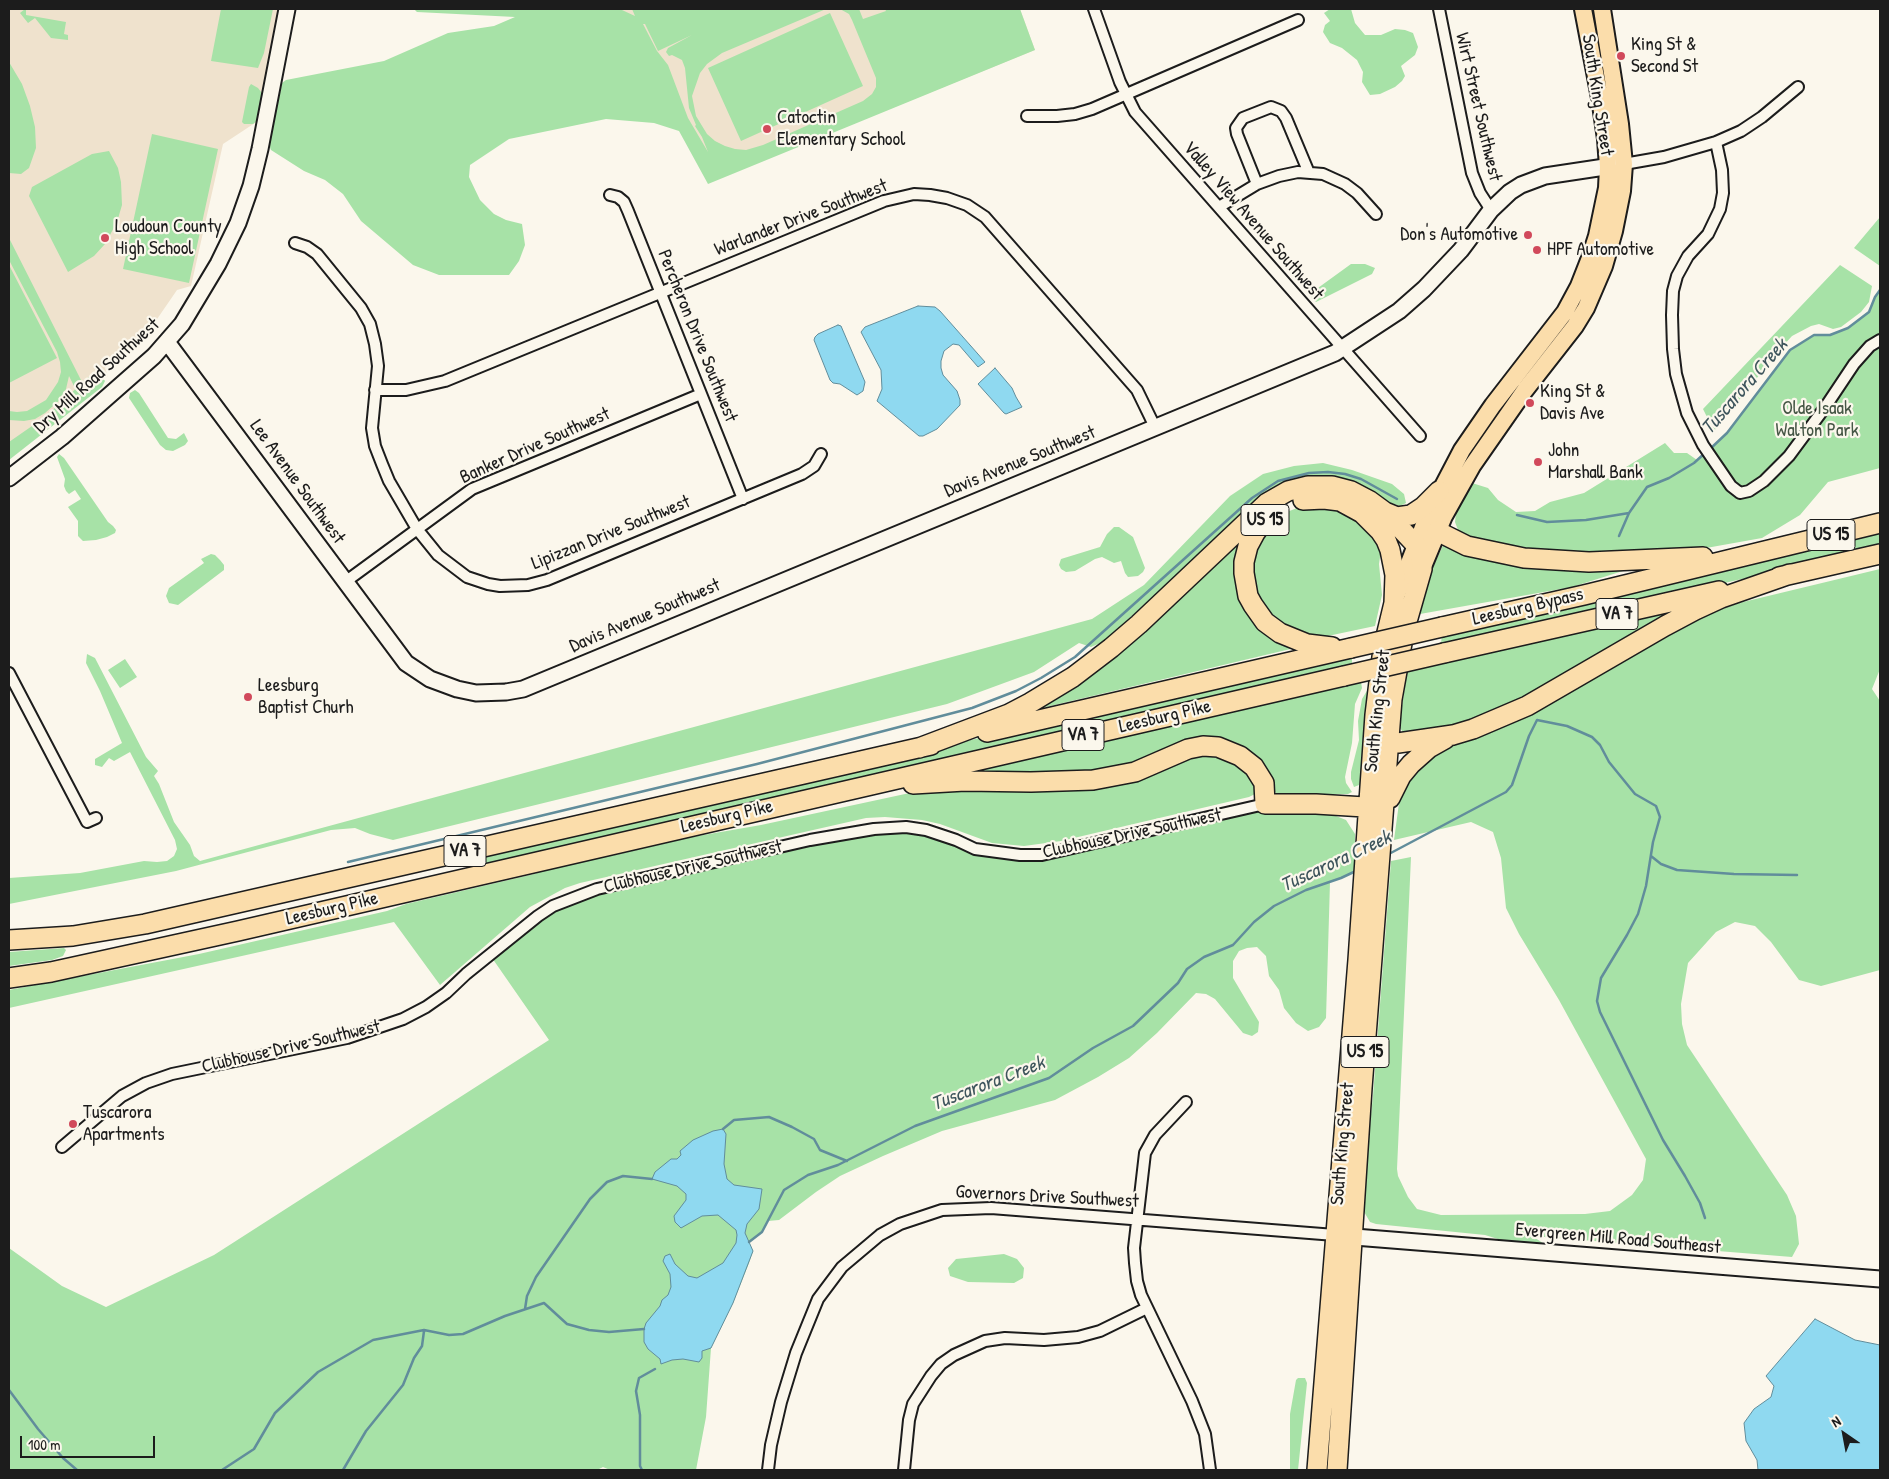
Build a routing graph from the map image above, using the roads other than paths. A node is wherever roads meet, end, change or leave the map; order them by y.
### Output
1 (287, 9) edge
2 (1094, 9) edge
3 (1439, 9) edge
4 (1583, 9) edge
5 (1602, 9) edge
6 (1298, 20) dead end
7 (1798, 87) dead end
8 (1125, 94) junction
9 (1027, 116) dead end
10 (1716, 142) junction
11 (1616, 165) junction
12 (1309, 173) junction
13 (1257, 184) junction
14 (610, 194) dead end
15 (1219, 208) junction
16 (1490, 210) junction
17 (1376, 214) dead end
18 (295, 243) dead end
19 (660, 292) junction
20 (1880, 340) edge
21 (167, 342) junction
22 (1342, 349) junction
23 (375, 390) junction
24 (701, 394) junction
25 (1155, 427) junction
26 (1420, 436) dead end
27 (821, 454) dead end
28 (9, 478) edge
29 (1439, 491) junction
30 (743, 499) junction
31 (1384, 512) junction
32 (1880, 523) edge
33 (417, 529) junction
34 (1438, 531) junction
35 (1416, 545) junction
36 (1782, 546) junction
37 (1880, 554) edge
38 (1422, 569) junction
39 (1790, 574) junction
40 (345, 582) junction
41 (1394, 603) junction
42 (392, 647) joint
43 (1351, 648) junction
44 (1444, 653) joint
45 (9, 673) edge
46 (1375, 715) junction
47 (1453, 735) junction
48 (1390, 742) junction
49 (919, 748) junction
50 (1372, 770) junction
51 (822, 795) junction
52 (1265, 804) junction
53 (1332, 806) junction
54 (1377, 808) junction
55 (96, 818) dead end
56 (1371, 847) junction
57 (9, 940) edge
58 (9, 978) edge
59 (1186, 1102) dead end
60 (62, 1147) dead end
61 (1138, 1220) junction
62 (1344, 1236) junction
63 (1880, 1280) edge
64 (1147, 1308) junction
65 (768, 1470) edge
66 (904, 1470) edge
67 (1210, 1470) edge
68 (1317, 1470) edge
69 (1337, 1470) edge

1 - 21 street, Dry Mill Road Southwest
2 - 8 street, Valley View Avenue Southwest
3 - 16 street, Wirt Street Southwest
4 - 11 main road, South King Street
5 - 11 main road, South King Street
6 - 8 street
7 - 10 street
8 - 9 street
8 - 15 street, Valley View Avenue Southwest
10 - 11 street
10 - 20 street
11 - 16 street, Davis Avenue Southwest
11 - 29 main road, South King Street
11 - 34 main road, South King Street
12 - 13 street
12 - 13 street
12 - 17 street
13 - 15 street
14 - 19 street, Percheron Drive Southwest
15 - 22 street, Valley View Avenue Southwest
16 - 22 street, Davis Avenue Southwest
18 - 23 street, Lipizzan Drive Southwest
19 - 23 street, Warlander Drive Southwest
19 - 24 street, Percheron Drive Southwest
19 - 25 street, Warlander Drive Southwest
21 - 28 street, Dry Mill Road Southwest
21 - 40 street, Lee Avenue Southwest
22 - 25 street, Davis Avenue Southwest
22 - 26 street, Valley View Avenue Southwest
23 - 33 street, Lipizzan Drive Southwest
24 - 30 street, Percheron Drive Southwest
24 - 33 street, Banker Drive Southwest
25 - 42 street, Davis Avenue Southwest
27 - 30 street, Lipizzan Drive Southwest
29 - 31 highway
29 - 35 main road, South King Street
30 - 33 street, Lipizzan Drive Southwest
31 - 35 highway
31 - 49 highway
32 - 36 highway, Leesburg Bypass / US 15
33 - 40 street, Banker Drive Southwest
34 - 36 highway
34 - 38 main road, South King Street
35 - 38 highway
35 - 41 main road, South King Street
36 - 43 highway, Leesburg Bypass / US 15, bridge
37 - 39 highway, Leesburg Bypass / US 15
38 - 48 highway, South King Street
39 - 44 highway, Leesburg Bypass / VA 7
39 - 47 highway
40 - 42 street, Lee Avenue Southwest
41 - 43 highway, US 15
41 - 46 highway, South King Street / US 15
43 - 49 highway, Leesburg Pike / VA 7
44 - 51 highway, Leesburg Pike / VA 7, bridge
45 - 55 street
46 - 48 highway
46 - 50 highway, South King Street / US 15
47 - 48 highway
47 - 54 highway
48 - 54 highway, South King Street
49 - 57 highway, Leesburg Pike / VA 7
50 - 53 highway
50 - 54 highway, South King Street / US 15
51 - 52 highway
51 - 58 highway, Leesburg Pike / VA 7
52 - 53 highway, Clubhouse Drive Southwest
52 - 60 street, Clubhouse Drive Southwest
53 - 54 highway, Clubhouse Drive Southwest
53 - 56 highway
54 - 56 highway, South King Street / US 15
56 - 62 highway, South King Street / US 15
56 - 62 highway, South King Street / US 15
59 - 61 street
61 - 62 street, Governors Drive Southwest
61 - 64 street
61 - 65 street, Governors Drive Southwest
62 - 63 street, Evergreen Mill Road Southeast
62 - 68 highway, South King Street / US 15
62 - 69 highway, South King Street / US 15
64 - 66 street
64 - 67 street

